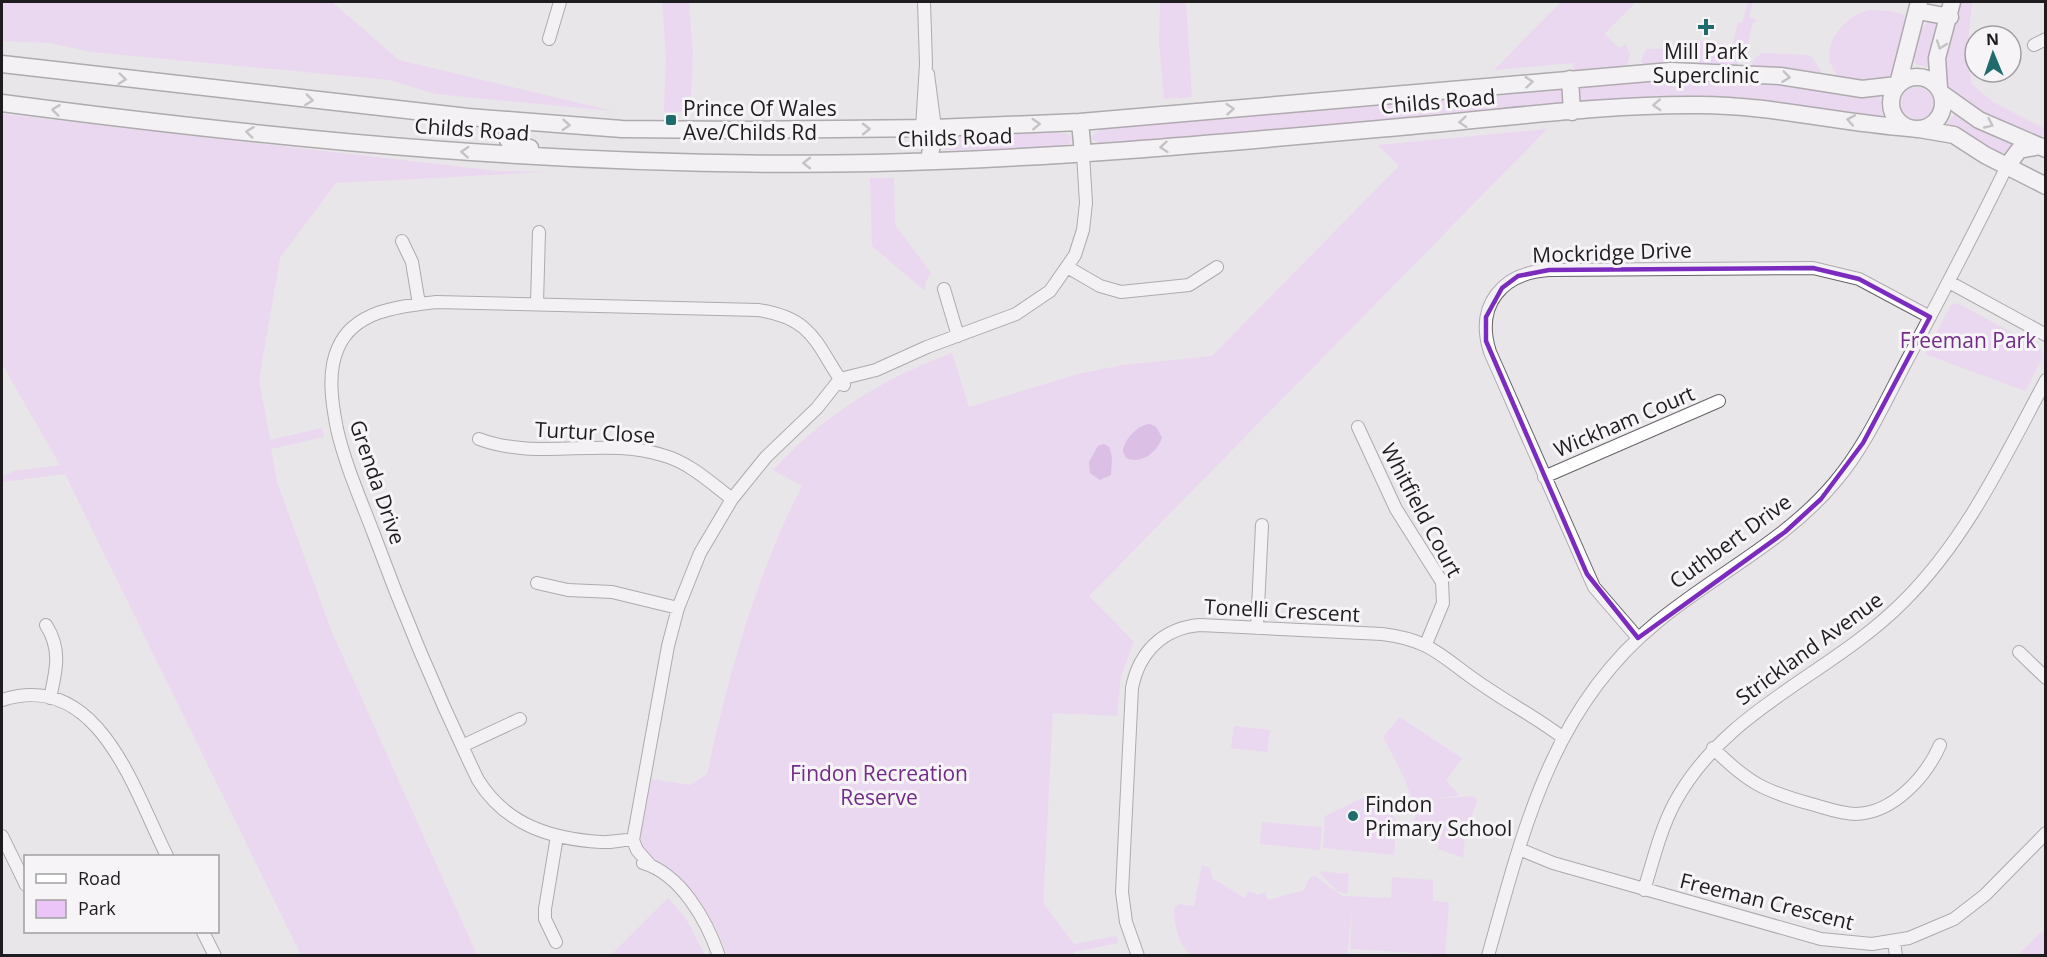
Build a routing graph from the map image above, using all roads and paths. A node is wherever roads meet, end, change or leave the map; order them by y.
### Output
1 (560, 2) edge
2 (924, 2) edge
3 (1918, 6) edge
4 (1951, 9) edge
5 (549, 39) dead end
6 (2, 64) edge
7 (1570, 79) junction
8 (1898, 84) junction
9 (1940, 91) junction
10 (2, 103) edge
11 (1572, 112) junction
12 (509, 120) junction
13 (1080, 122) junction
14 (929, 128) junction
15 (1914, 129) junction
16 (2043, 147) edge
17 (1083, 154) junction
18 (928, 160) junction
19 (668, 161) junction
20 (2007, 166) junction
21 (2046, 186) edge
22 (539, 232) dead end
23 (402, 241) dead end
24 (1217, 267) dead end
25 (1068, 268) junction
26 (1949, 282) junction
27 (944, 289) dead end
28 (537, 303) junction
29 (419, 304) junction
30 (1930, 316) junction
31 (2046, 335) edge
32 (958, 336) junction
33 (2046, 380) edge
34 (842, 382) junction
35 (1719, 401) dead end
36 (1358, 427) dead end
37 (479, 439) dead end
38 (1544, 477) junction
39 (732, 499) junction
40 (1262, 525) dead end
41 (537, 583) dead end
42 (678, 608) junction
43 (46, 625) dead end
44 (1257, 628) junction
45 (1638, 638) junction
46 (1426, 644) junction
47 (2019, 652) dead end
48 (2046, 678) edge
49 (50, 698) junction
50 (2, 700) edge
51 (520, 718) dead end
52 (1564, 733) junction
53 (1940, 745) dead end
54 (462, 746) junction
55 (1713, 748) junction
56 (2046, 833) edge
57 (2, 836) edge
58 (557, 836) junction
59 (628, 841) junction
60 (1517, 853) junction
61 (166, 855) edge
62 (24, 881) edge
63 (1644, 890) junction
64 (204, 933) edge
65 (556, 942) dead end
66 (1894, 942) junction
67 (215, 956) edge
68 (719, 956) edge
69 (1138, 956) edge
70 (1488, 956) edge
71 (1896, 956) edge

1 - 5 street
2 - 14 street
3 - 4 main road
3 - 8 main road
4 -> 9 main road
6 -> 12 main road, Childs Road
7 -> 8 main road, Childs Road
7 - 11 main road
13 -> 7 main road, Childs Road
8 - 9 main road
8 - 15 main road
9 - 15 main road
9 -> 16 main road
19 -> 10 main road, Childs Road
15 -> 11 main road, Childs Road
11 -> 17 main road, Childs Road
12 -> 14 main road, Childs Road
12 - 19 main road
14 -> 13 main road, Childs Road
13 - 17 main road
14 - 18 main road
15 - 20 main road, Childs Road
16 - 20 main road, Cuthbert Drive
17 - 18 main road, Childs Road
17 - 25 street
18 -> 19 main road, Childs Road
20 - 21 main road, Childs Road
20 - 26 street, Cuthbert Drive
22 - 28 street
23 - 29 street
24 - 25 street
25 - 32 street
26 - 30 street, Cuthbert Drive
26 - 31 street
27 - 32 street
28 - 29 street, Grenda Drive
28 - 34 street, Grenda Drive
29 - 54 street, Grenda Drive
30 - 38 street, Mockridge Drive
30 - 45 street, Cuthbert Drive
32 - 34 street
33 - 55 street, Strickland Avenue
34 - 39 street
35 - 38 street, Wickham Court
36 - 46 street, Whitfield Court
37 - 39 street, Turtur Close
38 - 45 street, Mockridge Drive
39 - 42 street
40 - 44 street
41 - 42 street
42 - 59 street
43 - 49 street
44 - 46 street, Tonelli Crescent
44 - 69 street, Tonelli Crescent
45 - 52 street, Cuthbert Drive
46 - 52 street, Tonelli Crescent
47 - 48 street
49 - 50 street
49 - 61 street
51 - 54 street
52 - 60 street, Cuthbert Drive
53 - 55 street
54 - 58 street, Grenda Drive
55 - 63 street, Strickland Avenue
56 - 66 street, Freeman Crescent
57 - 62 street
58 - 59 street, Grenda Drive
58 - 65 street
59 - 68 street
60 - 63 street, Freeman Crescent
60 - 70 street, Cuthbert Drive
63 - 66 street, Freeman Crescent
64 - 67 street
66 - 71 street

